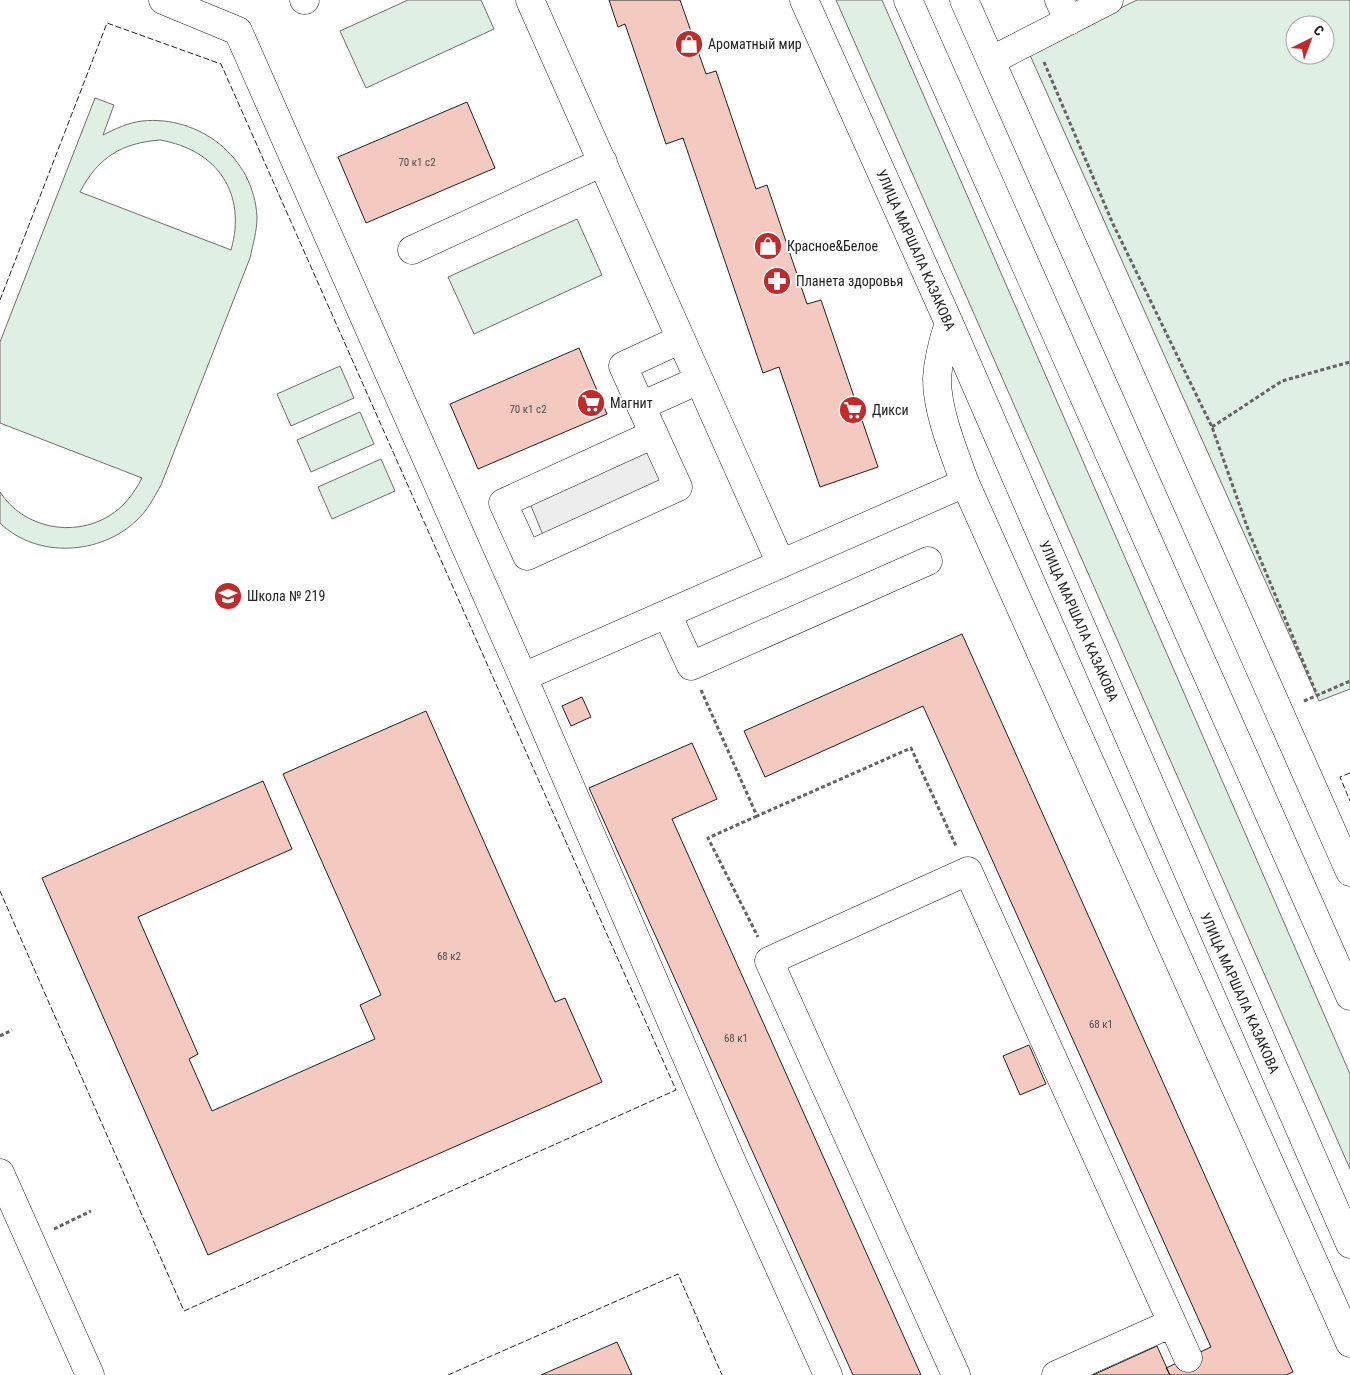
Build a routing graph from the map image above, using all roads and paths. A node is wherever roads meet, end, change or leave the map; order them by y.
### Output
1 (162, 0) edge
2 (530, 0) edge
3 (804, 0) edge
4 (908, 0) edge
5 (964, 0) edge
6 (1109, 0) edge
7 (1064, 10) edge
8 (1034, 38) junction
9 (992, 62) junction
10 (603, 162) junction
11 (412, 250) dead end
12 (948, 323) junction
13 (681, 340) junction
14 (1350, 362) edge
15 (699, 380) junction
16 (641, 406) junction
17 (1212, 427) junction
18 (654, 434) junction
19 (965, 483) junction
20 (928, 561) dead end
21 (781, 564) junction
22 (667, 614) junction
23 (691, 666) junction
24 (523, 677) junction
25 (1350, 681) edge
26 (1317, 695) junction
27 (1301, 703) dead end
28 (758, 816) junction
29 (968, 872) junction
30 (1350, 872) edge
31 (769, 961) junction
32 (1350, 996) edge
33 (12, 1030) dead end
34 (0, 1036) edge
35 (0, 1173) edge
36 (92, 1211) dead end
37 (30, 1240) junction
38 (1350, 1244) edge
39 (1172, 1323) junction
40 (1350, 1343) edge
41 (1188, 1358) dead end
42 (90, 1375) edge
43 (828, 1375) edge
44 (956, 1375) edge
45 (1056, 1375) edge

1 - 24 street
2 - 10 street
3 - 12 street, УЛИЦА МАРШАЛА КАЗАКОВА
4 - 32 street
5 - 9 street
6 - 7 street
7 - 8 street
8 - 9 street
8 - 17 path
9 - 30 street
10 - 11 street
10 - 13 street
12 - 19 street
12 - 38 street, УЛИЦА МАРШАЛА КАЗАКОВА
13 - 15 street
13 - 16 street
14 - 17 path
15 - 16 street
15 - 21 street
16 - 18 street
17 - 26 path
18 - 18 street
19 - 21 street
19 - 40 street
20 - 23 street
21 - 22 street
22 - 23 street
22 - 24 street
23 - 28 path
24 - 43 street
25 - 26 path
26 - 27 path
28 - 29 path
28 - 31 path
29 - 31 street
29 - 39 street
31 - 44 street
33 - 34 path
35 - 37 street
36 - 37 path
37 - 42 street
39 - 41 street
39 - 45 street

